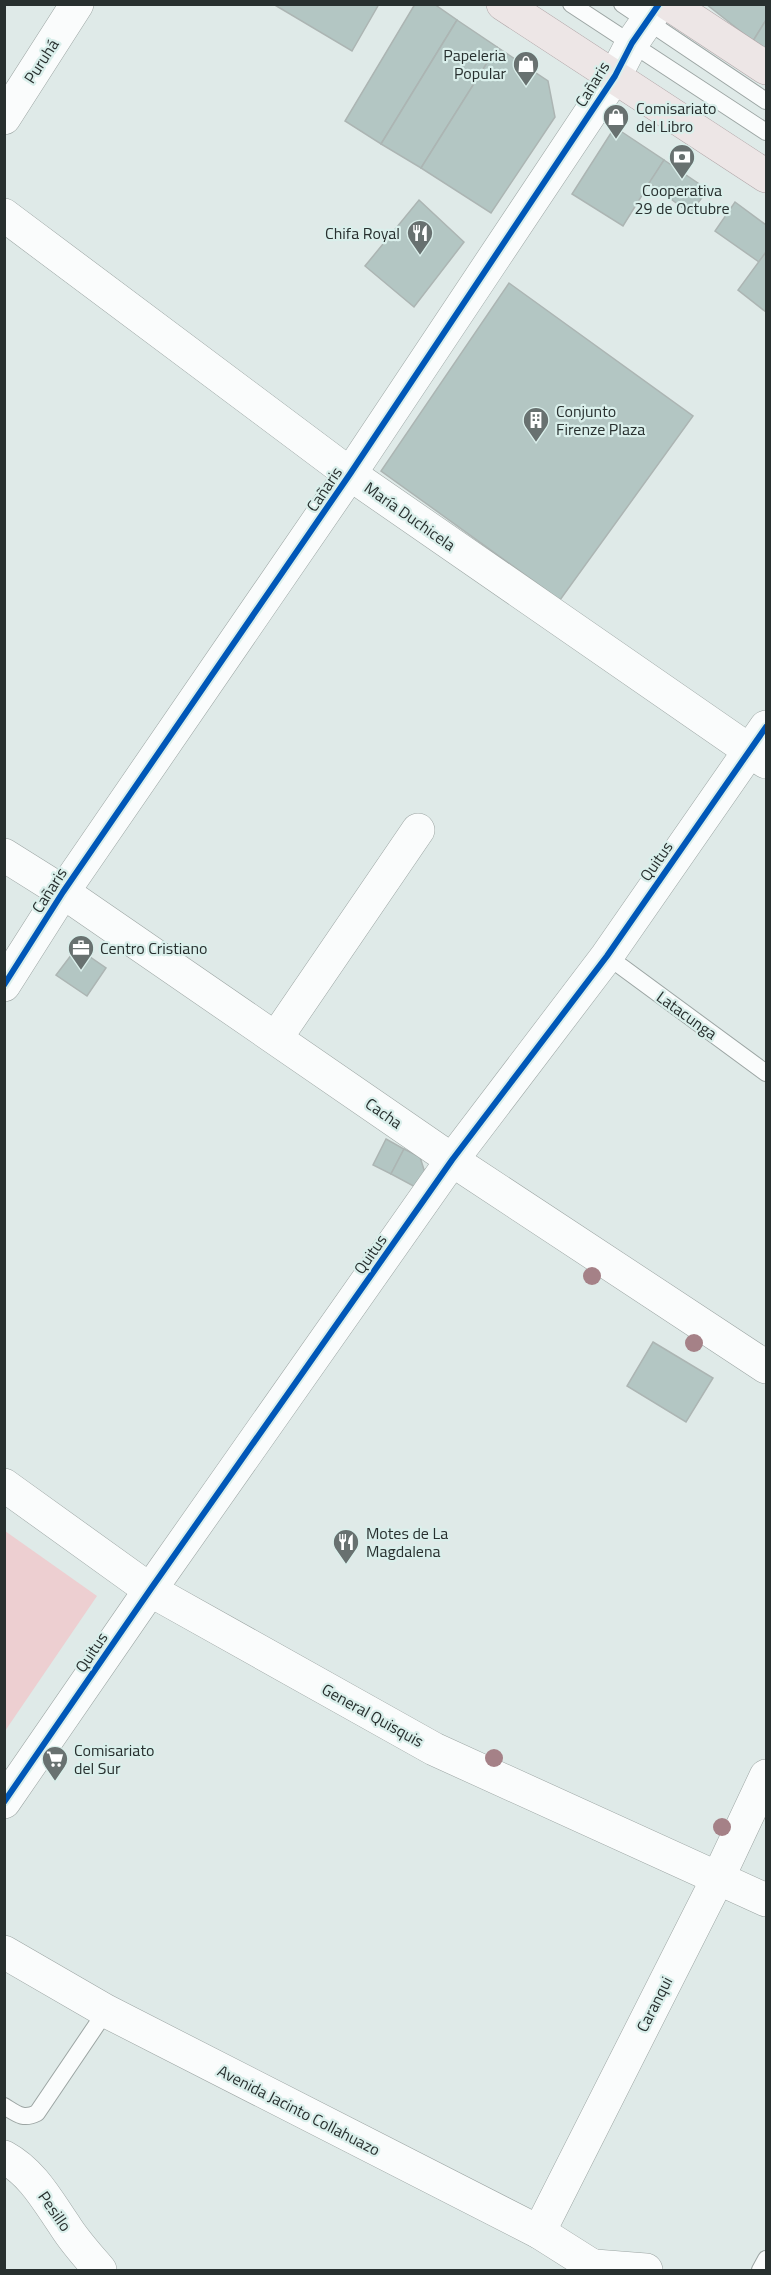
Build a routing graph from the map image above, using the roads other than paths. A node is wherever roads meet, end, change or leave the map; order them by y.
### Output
1 (77, 4) edge
2 (503, 4) edge
3 (571, 4) edge
4 (646, 15) edge
5 (766, 68) edge
6 (615, 76) junction
7 (766, 101) edge
8 (4, 118) edge
9 (766, 132) edge
10 (766, 176) edge
11 (4, 215) edge
12 (350, 474) junction
13 (761, 747) edge
14 (418, 830) dead end
15 (4, 855) edge
16 (63, 892) junction
17 (607, 956) junction
18 (4, 985) edge
19 (276, 1038) junction
20 (766, 1073) edge
21 (452, 1160) junction
22 (766, 1367) edge
23 (4, 1485) edge
24 (150, 1590) junction
25 (766, 1776) edge
26 (4, 1802) edge
27 (718, 1878) junction
28 (766, 1900) edge
29 (5, 1955) edge
30 (106, 2011) junction
31 (4, 2106) edge
32 (4, 2157) edge
33 (539, 2232) junction
34 (766, 2259) edge
35 (597, 2268) edge
36 (100, 2271) edge
37 (646, 2271) edge
38 (760, 2271) edge

1 - 8 street, Puruhá
2 - 6 main road
3 - 4 lane
4 - 5 main road
4 - 6 street, Cañaris
4 - 7 lane
4 - 9 lane
6 - 10 main road
6 - 12 street, Cañaris
11 - 12 street, María Duchicela
12 - 13 street, María Duchicela
12 - 16 street, Cañaris
13 - 17 street, Quitus
14 - 19 street
15 - 16 street, Cacha
16 - 18 street, Cañaris
16 - 19 street, Cacha
17 - 20 lane, Latacunga
17 - 21 street, Quitus
19 - 21 street, Cacha
21 - 22 street, Cacha
21 - 24 street, Quitus
23 - 24 street, General Quisquis
24 - 26 street, Quitus
24 - 27 street, General Quisquis
25 - 27 street, Caranqui
27 - 28 street, General Quisquis
27 - 33 street, Caranqui
29 - 30 street, Avenida Jacinto Collahuazo
30 - 31 lane
30 - 33 street, Avenida Jacinto Collahuazo
32 - 36 street, Pesillo
33 - 35 street, Avenida Jacinto Collahuazo
34 - 38 lane
35 - 37 street, Avenida Jacinto Collahuazo

